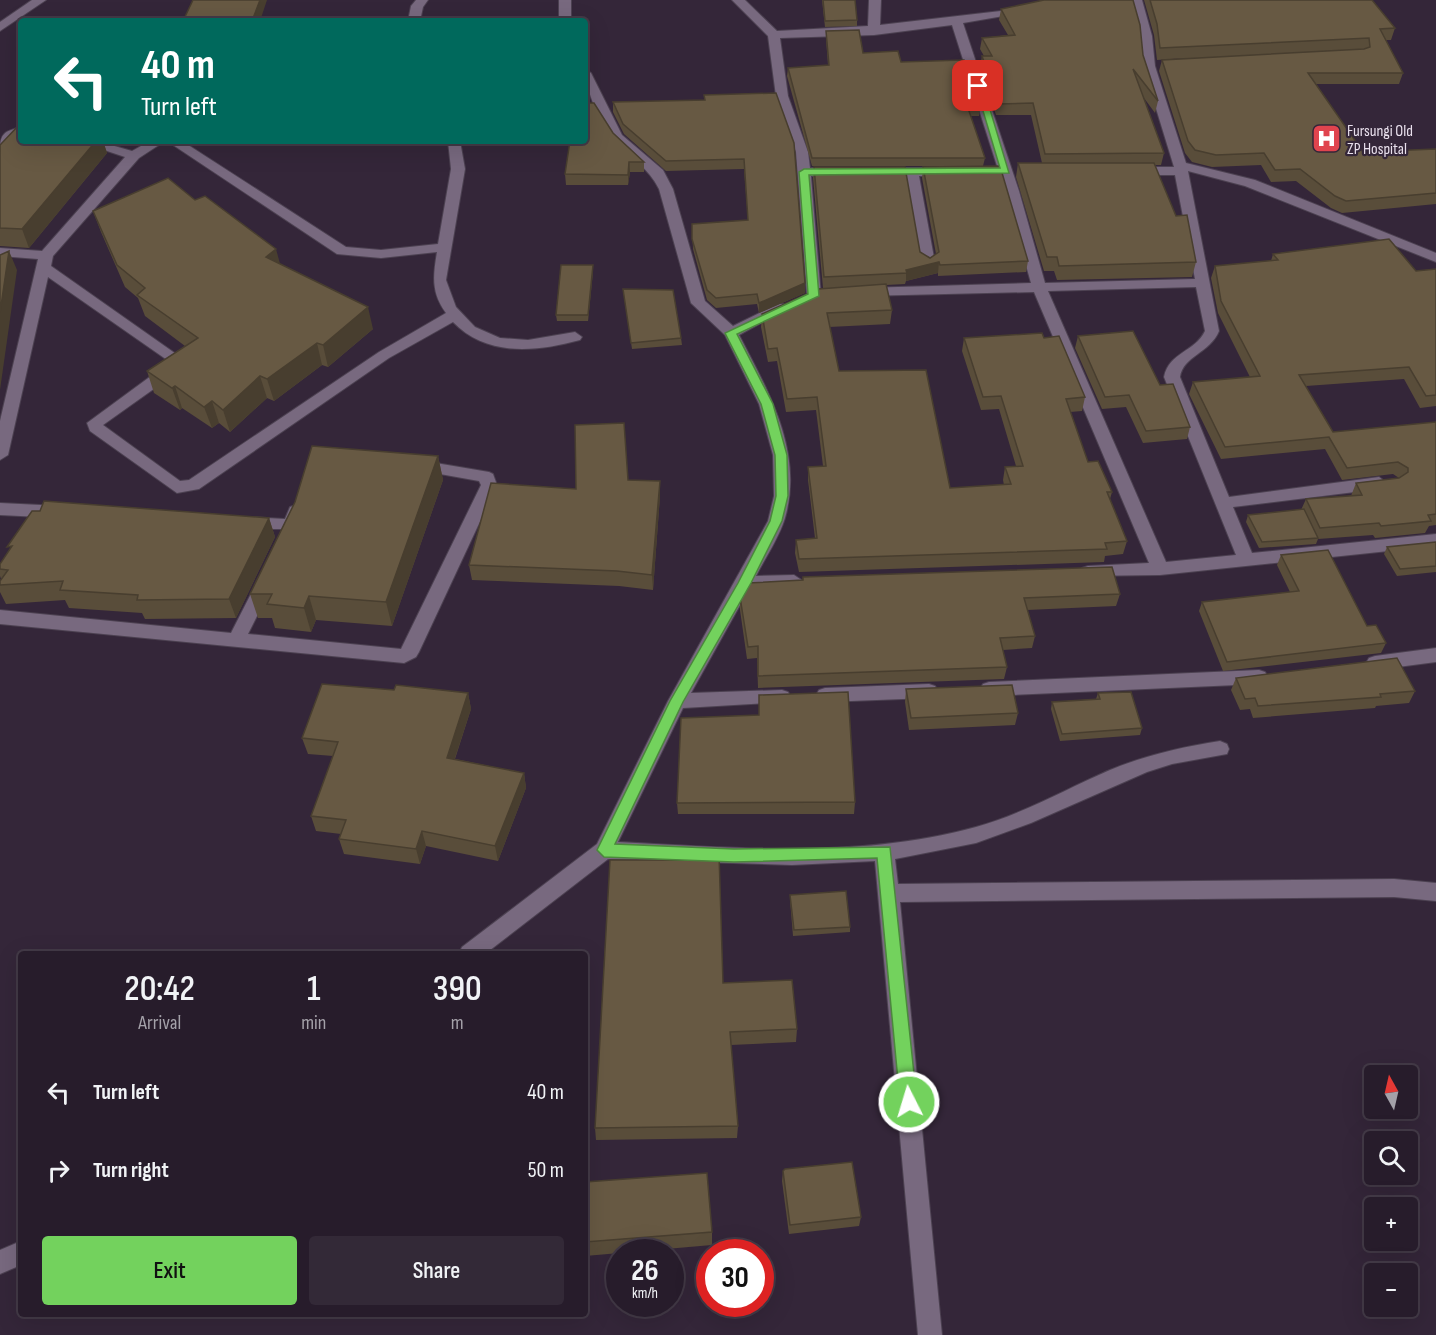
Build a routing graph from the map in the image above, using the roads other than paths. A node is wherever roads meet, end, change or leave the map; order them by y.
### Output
1 (40, 0) edge
2 (422, 0) edge
3 (565, 0) edge
4 (738, 0) edge
5 (875, 0) edge
6 (1136, 0) edge
7 (1033, 8) edge
8 (415, 18) edge
9 (564, 18) edge
10 (957, 22) junction
11 (0, 27) edge
12 (874, 31) junction
13 (774, 35) junction
14 (588, 78) edge
15 (18, 132) edge
16 (94, 144) edge
17 (154, 144) edge
18 (178, 144) edge
19 (454, 144) edge
20 (0, 146) edge
21 (134, 155) junction
22 (1181, 168) junction
23 (1123, 171) edge
24 (804, 172) junction
25 (848, 172) edge
26 (869, 172) edge
27 (912, 172) junction
28 (959, 172) edge
29 (445, 247) junction
30 (0, 252) edge
31 (1436, 258) edge
32 (44, 260) junction
33 (928, 263) edge
34 (1202, 283) junction
35 (1039, 286) junction
36 (814, 296) junction
37 (454, 315) junction
38 (731, 333) junction
39 (575, 336) dead end
40 (0, 455) edge
41 (406, 463) edge
42 (1393, 482) edge
43 (300, 495) edge
44 (1223, 503) junction
45 (0, 509) edge
46 (82, 514) edge
47 (234, 522) edge
48 (292, 525) junction
49 (1436, 540) edge
50 (282, 546) edge
51 (1246, 560) junction
52 (272, 567) edge
53 (1160, 569) junction
54 (1066, 572) edge
55 (816, 581) edge
56 (744, 583) junction
57 (0, 617) edge
58 (236, 641) junction
59 (1436, 656) edge
60 (1355, 665) edge
61 (1275, 675) edge
62 (953, 690) edge
63 (977, 690) edge
64 (677, 701) junction
65 (1220, 749) dead end
66 (604, 850) junction
67 (884, 851) junction
68 (1436, 892) edge
69 (889, 893) junction
70 (473, 951) edge
71 (18, 1254) edge
72 (0, 1262) edge
73 (930, 1335) edge

1 - 11 street
2 - 8 street
3 - 9 street
4 - 13 street
5 - 12 street
6 - 22 street
7 - 10 street
10 - 12 street
10 - 35 street
12 - 13 street
13 - 24 street
14 - 38 street
15 - 20 street
16 - 21 street
17 - 21 street
18 - 29 street
19 - 29 street
21 - 32 street
22 - 23 street
22 - 31 street
22 - 34 street
24 - 25 street
24 - 36 street
26 - 27 street
27 - 28 street
27 - 33 street
29 - 37 street
30 - 32 street
32 - 37 street
32 - 40 street
34 - 35 street
34 - 44 street
35 - 36 street
35 - 53 street
36 - 38 street
37 - 39 street
38 - 56 street
41 - 58 street
42 - 44 street
43 - 48 street
44 - 51 street
45 - 46 street
47 - 48 street
48 - 50 street
49 - 51 street
51 - 53 street
52 - 58 street
53 - 54 street
55 - 56 street
56 - 64 street
57 - 58 street
59 - 60 street
61 - 63 street
62 - 64 street
64 - 66 street
65 - 67 street
66 - 67 street
66 - 70 street
67 - 69 street
68 - 69 street
69 - 73 street
71 - 72 street

